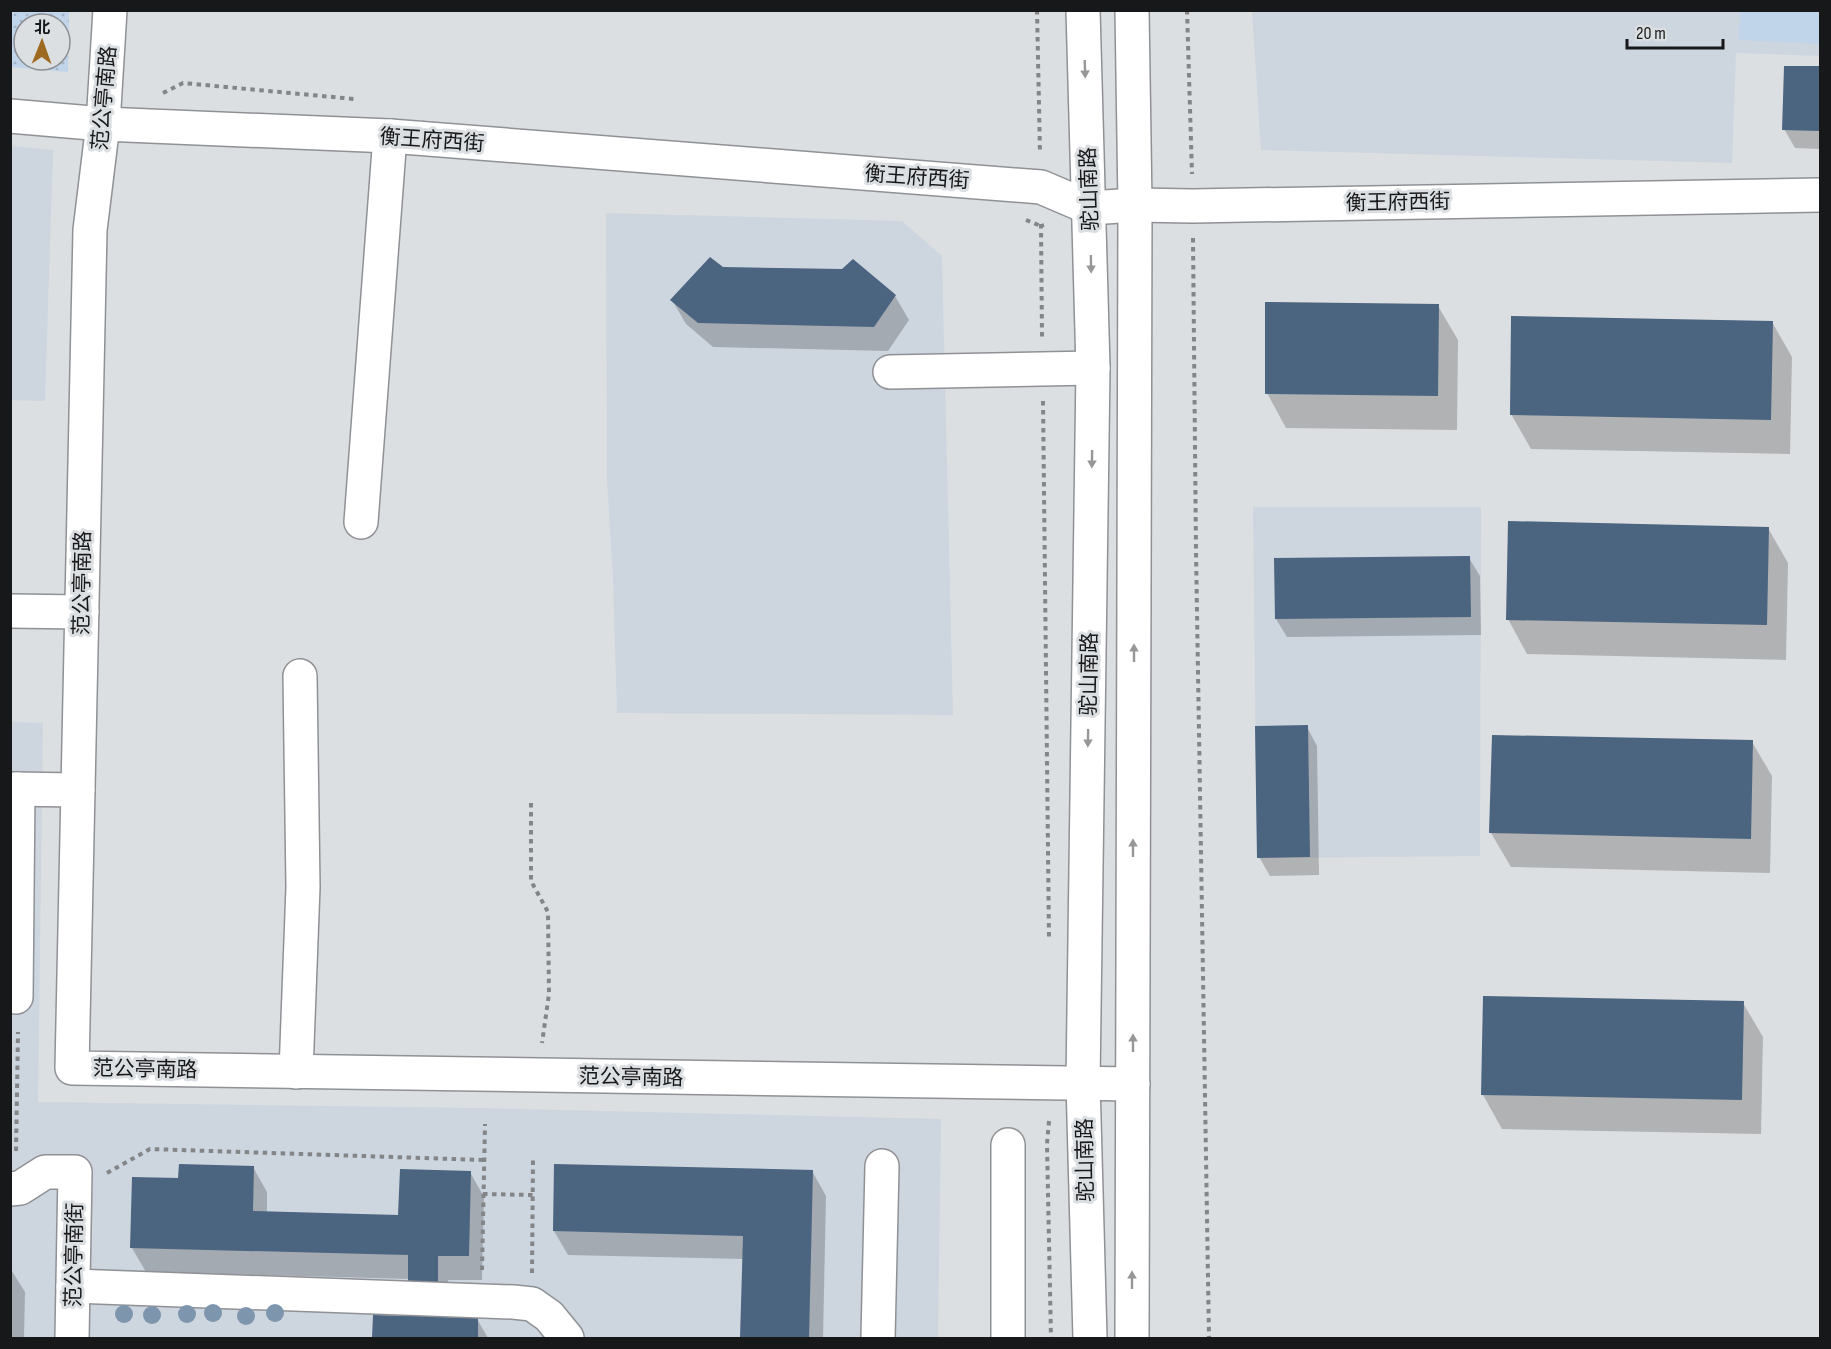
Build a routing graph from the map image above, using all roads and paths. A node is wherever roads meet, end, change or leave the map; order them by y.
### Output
1 (110, 10) edge
2 (1036, 10) edge
3 (1083, 10) edge
4 (1132, 10) edge
5 (1187, 10) edge
6 (10, 116) edge
7 (103, 124) junction
8 (390, 136) junction
9 (1041, 187) junction
10 (1821, 195) edge
11 (1135, 205) junction
12 (1193, 206) junction
13 (1090, 208) junction
14 (1093, 368) junction
15 (1042, 369) junction
16 (890, 372) dead end
17 (361, 522) dead end
18 (10, 610) edge
19 (82, 612) junction
20 (300, 676) dead end
21 (14, 789) edge
22 (78, 790) junction
23 (531, 803) dead end
24 (1049, 941) dead end
25 (16, 997) dead end
26 (18, 1032) dead end
27 (296, 1072) junction
28 (532, 1075) junction
29 (1067, 1083) junction
30 (1132, 1084) junction
31 (485, 1124) dead end
32 (1008, 1145) dead end
33 (484, 1160) junction
34 (533, 1160) dead end
35 (882, 1166) dead end
36 (75, 1172) junction
37 (15, 1189) edge
38 (483, 1194) junction
39 (533, 1195) junction
40 (73, 1286) junction
41 (481, 1300) junction
42 (532, 1304) junction
43 (72, 1338) edge
44 (567, 1338) edge
45 (878, 1338) edge
46 (1008, 1338) edge
47 (1051, 1338) edge
48 (1090, 1338) edge
49 (1132, 1338) edge
50 (1209, 1338) edge

1 - 7 street, 范公亭南路
2 - 9 path
3 -> 13 street, 驼山南路
4 - 11 street, 驼山南路
5 - 12 path
6 - 7 street, 衡王府西街
7 - 8 street, 衡王府西街
7 - 19 street, 范公亭南路
8 - 9 street, 衡王府西街
8 - 17 street
9 - 13 street, 衡王府西街
9 - 15 path
10 - 12 street, 衡王府西街
11 - 12 street, 衡王府西街
11 - 13 street, 衡王府西街
30 -> 11 street, 驼山南路
12 - 50 path
13 -> 14 street, 驼山南路
14 - 15 street
14 -> 29 street, 驼山南路
15 - 16 street
15 - 24 path
18 - 19 street
19 - 22 street, 范公亭南路
20 - 27 street
21 - 22 street
21 - 25 street
22 - 27 street, 范公亭南路
23 - 28 path
26 - 37 path
27 - 28 street, 范公亭南路
28 - 29 street, 范公亭南路
29 - 30 street, 范公亭南路
29 - 47 path
29 - 48 street, 驼山南路
49 -> 30 street, 驼山南路
31 - 33 path
32 - 46 street
33 - 36 path
33 - 38 path
34 - 39 path
35 - 45 street
36 - 37 street
36 - 40 street, 范公亭南街
38 - 39 path
38 - 41 path
39 - 42 path
40 - 41 street
40 - 43 street, 范公亭南街
41 - 42 street
42 - 44 street

